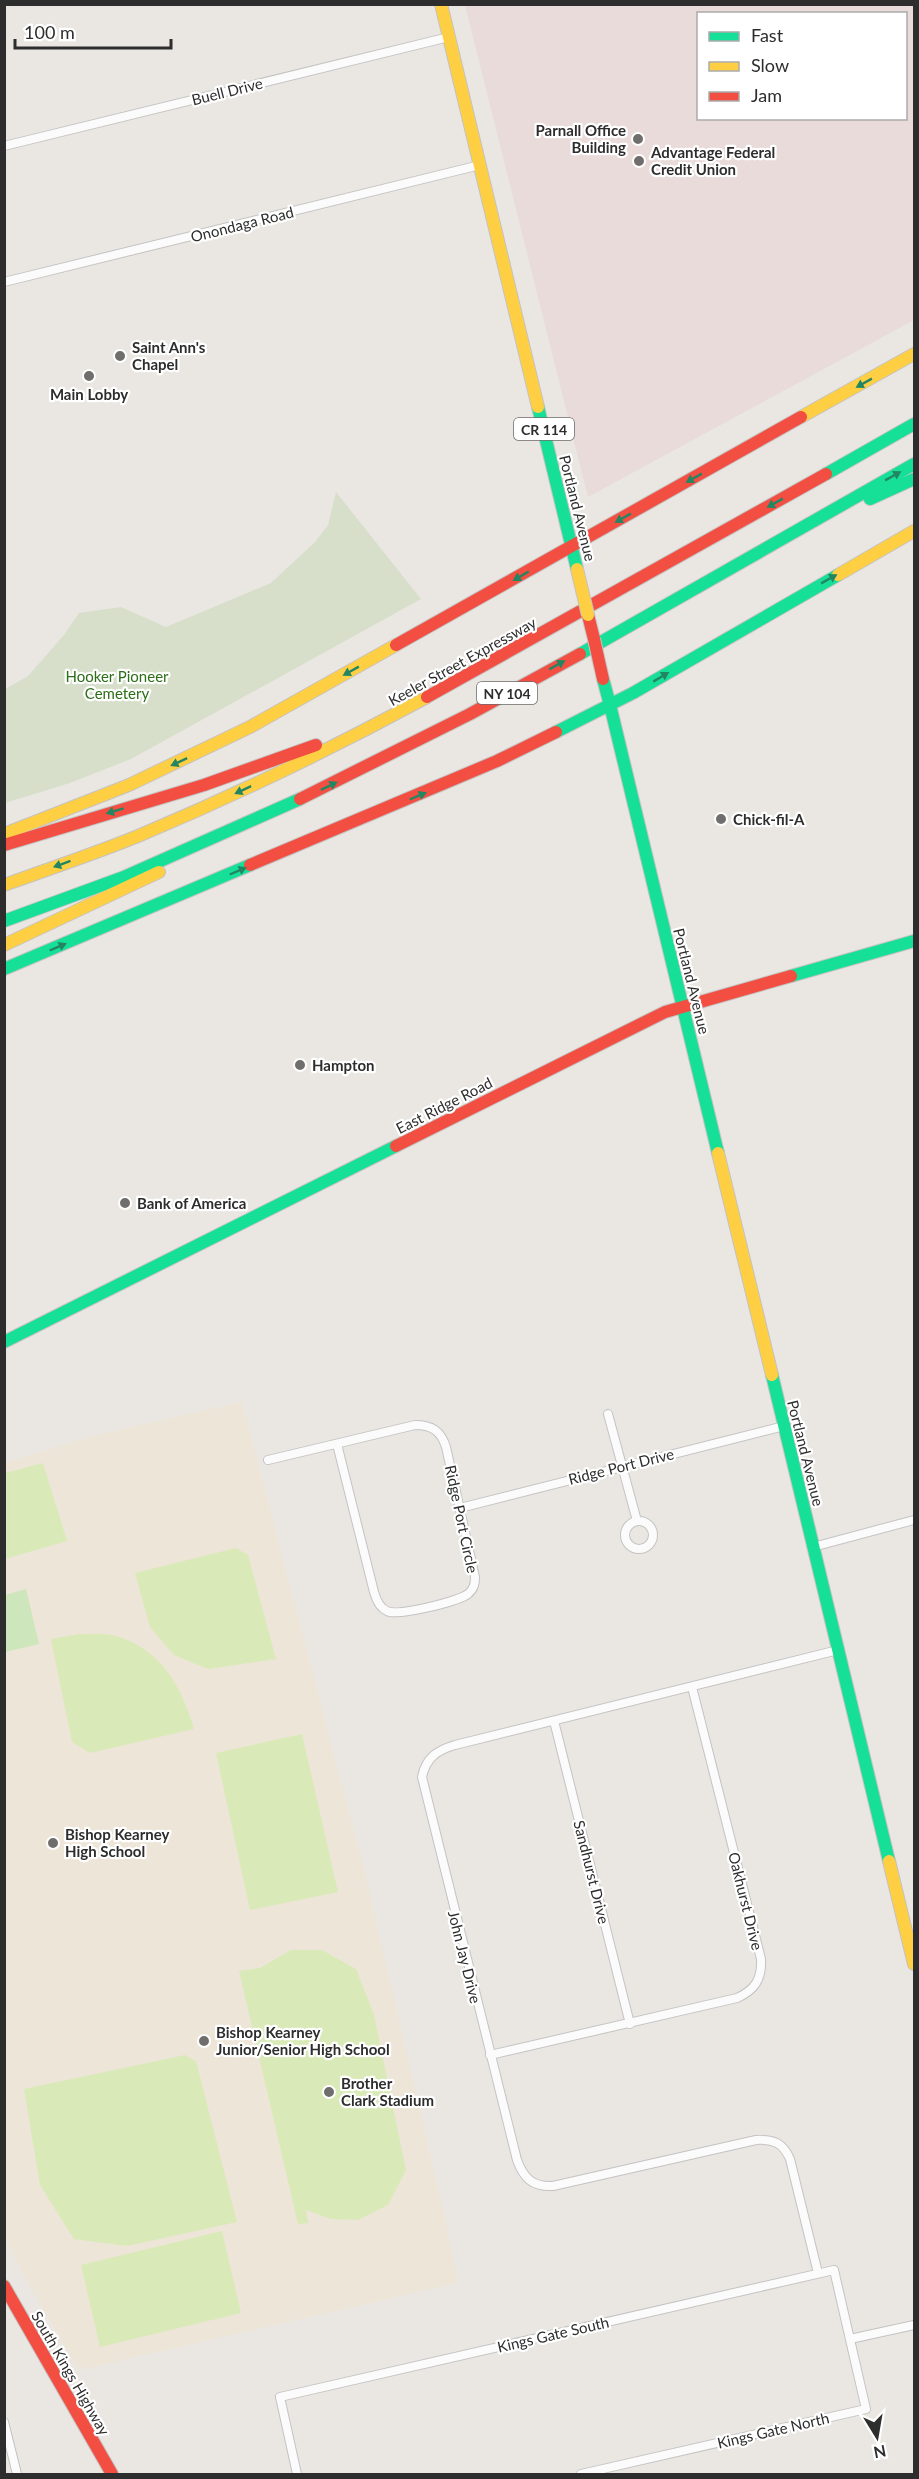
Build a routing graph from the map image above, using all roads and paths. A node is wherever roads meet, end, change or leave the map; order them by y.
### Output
1 (441, 4) edge
2 (449, 37) junction
3 (4, 146) edge
4 (480, 165) junction
5 (4, 282) edge
6 (915, 354) edge
7 (915, 422) edge
8 (915, 464) edge
9 (915, 479) edge
10 (915, 531) edge
11 (572, 547) junction
12 (732, 567) junction
13 (426, 698) junction
14 (610, 705) junction
15 (277, 812) junction
16 (4, 834) edge
17 (4, 845) edge
18 (4, 885) edge
19 (4, 921) edge
20 (915, 940) edge
21 (4, 945) edge
22 (4, 969) edge
23 (683, 1006) junction
24 (4, 1342) edge
25 (608, 1414) dead end
26 (784, 1426) junction
27 (337, 1444) junction
28 (268, 1460) dead end
29 (622, 1466) junction
30 (460, 1508) junction
31 (915, 1520) edge
32 (637, 1521) dead end
33 (813, 1547) junction
34 (838, 1650) junction
35 (692, 1687) junction
36 (554, 1721) junction
37 (914, 1962) edge
38 (630, 2024) junction
39 (490, 2055) junction
40 (818, 2273) junction
41 (4, 2286) edge
42 (915, 2325) edge
43 (850, 2340) junction
44 (4, 2422) edge
45 (9, 2458) edge
46 (17, 2475) edge
47 (112, 2475) edge
48 (297, 2475) edge
49 (581, 2475) edge

1 - 2 main road, Portland Avenue / CR 114
2 - 3 street, Buell Drive
2 - 4 main road, Portland Avenue / CR 114
4 - 5 street, Onondaga Road
4 - 11 main road, Portland Avenue / CR 114
6 -> 11 main road
7 -> 13 main road, Keeler Street Expressway / NY 104
12 -> 8 main road, NY 104
9 - 12 main road
14 -> 10 main road
11 - 14 main road, Portland Avenue / CR 114, bridge
11 -> 16 main road
15 -> 12 main road, NY 104
13 -> 17 main road
13 -> 18 main road, Keeler Street Expressway / NY 104
22 -> 14 main road
14 - 23 main road, Portland Avenue / CR 114
15 - 19 main road, NY 104
15 - 21 main road
20 - 23 main road, East Ridge Road
23 - 24 main road, East Ridge Road
23 - 26 main road, Portland Avenue / CR 114
25 - 29 street
26 - 29 street, Ridge Port Drive
26 - 33 main road, Portland Avenue / CR 114
27 - 28 street
27 - 30 street, Ridge Port Circle
27 - 30 street, Ridge Port Circle
29 - 30 street, Ridge Port Drive
29 - 32 street
31 - 33 street
33 - 34 main road, Portland Avenue / CR 114
34 - 35 street, John Jay Drive
34 - 37 main road, Portland Avenue / CR 114
35 - 36 street, John Jay Drive
35 - 38 street, Oakhurst Drive
36 - 38 street, Sandhurst Drive
36 - 39 street, John Jay Drive
38 - 39 street, Oakhurst Drive
39 - 40 street, John Jay Drive
40 - 43 street
40 - 48 street, Kings Gate South
41 - 47 main road, South Kings Highway
42 - 43 street
43 - 49 street, Kings Gate North
44 - 45 street
45 - 46 street

